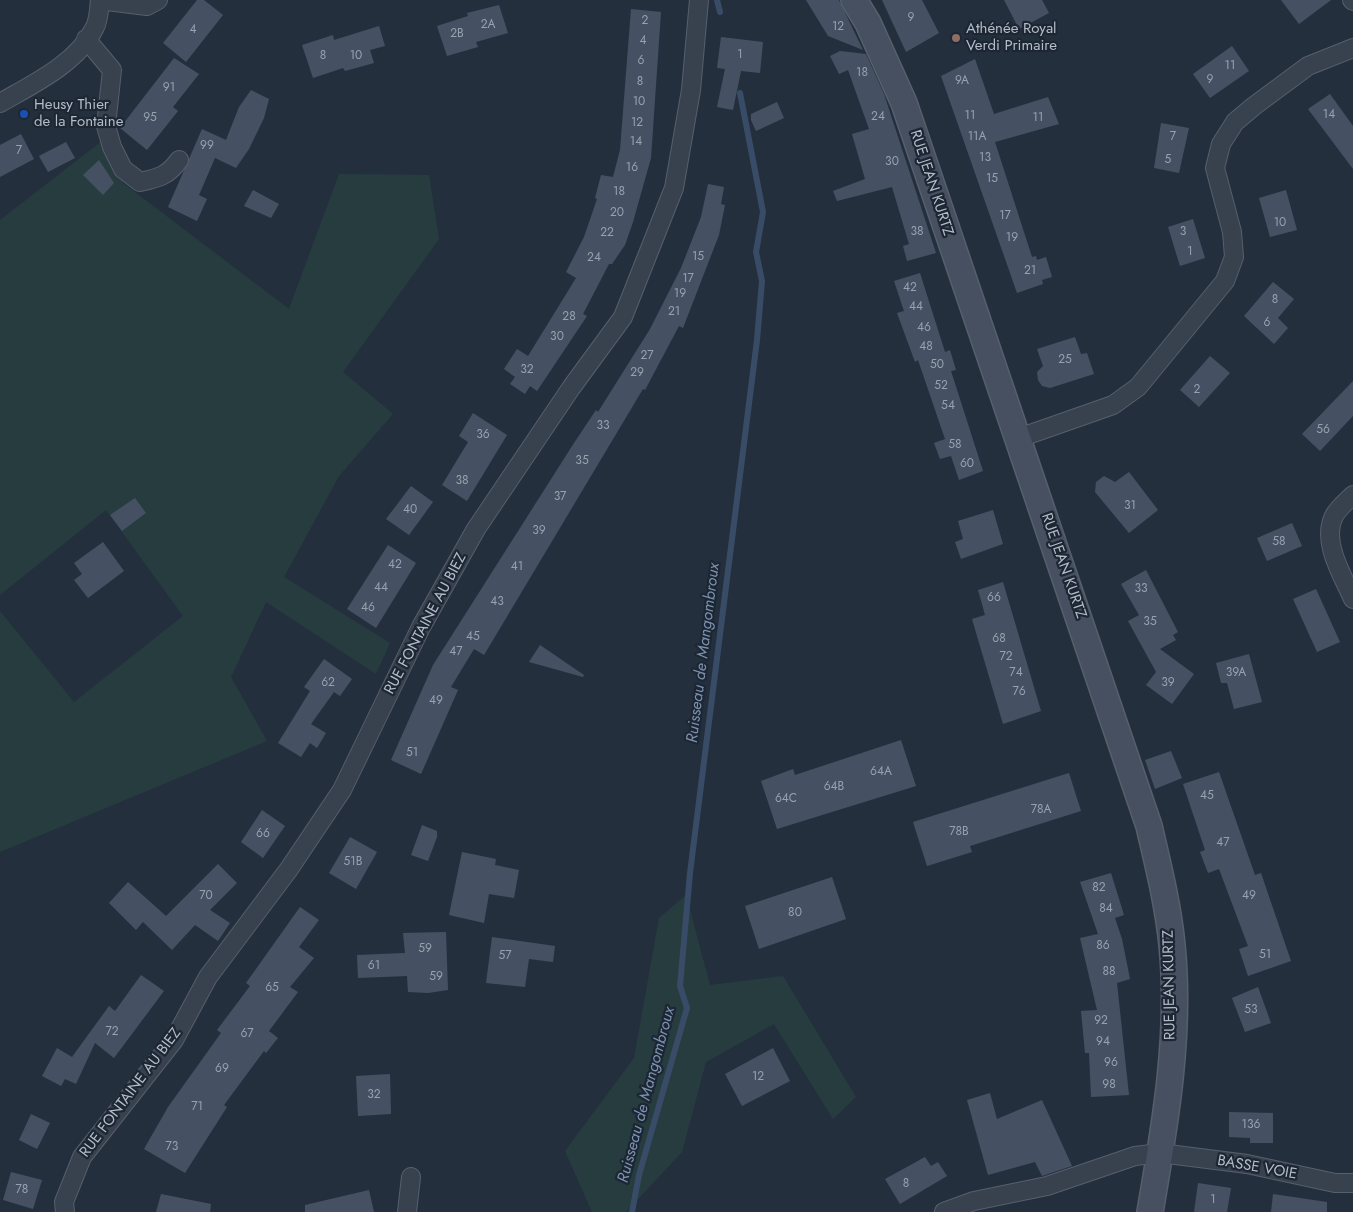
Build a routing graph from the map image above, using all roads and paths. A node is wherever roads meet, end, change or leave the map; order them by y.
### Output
1 (100, 0) edge
2 (158, 0) edge
3 (699, 0) edge
4 (854, 0) edge
5 (86, 39) junction
6 (1353, 48) edge
7 (0, 103) edge
8 (179, 160) dead end
9 (1019, 438) junction
10 (1353, 495) edge
11 (1353, 599) edge
12 (1160, 1153) junction
13 (411, 1177) dead end
14 (1353, 1183) edge
15 (65, 1212) edge
16 (407, 1212) edge
17 (944, 1212) edge
18 (1150, 1212) edge

1 - 2 street
1 - 5 street
3 - 15 street, RUE FONTAINE AU BIEZ
4 - 9 main road, RUE JEAN KURTZ
5 - 7 street
5 - 8 street
6 - 9 street
9 - 12 main road, RUE JEAN KURTZ
10 - 11 street
12 - 14 street, BASSE VOIE
12 - 17 street, BASSE VOIE
12 - 18 main road, RUE JEAN KURTZ
13 - 16 street

